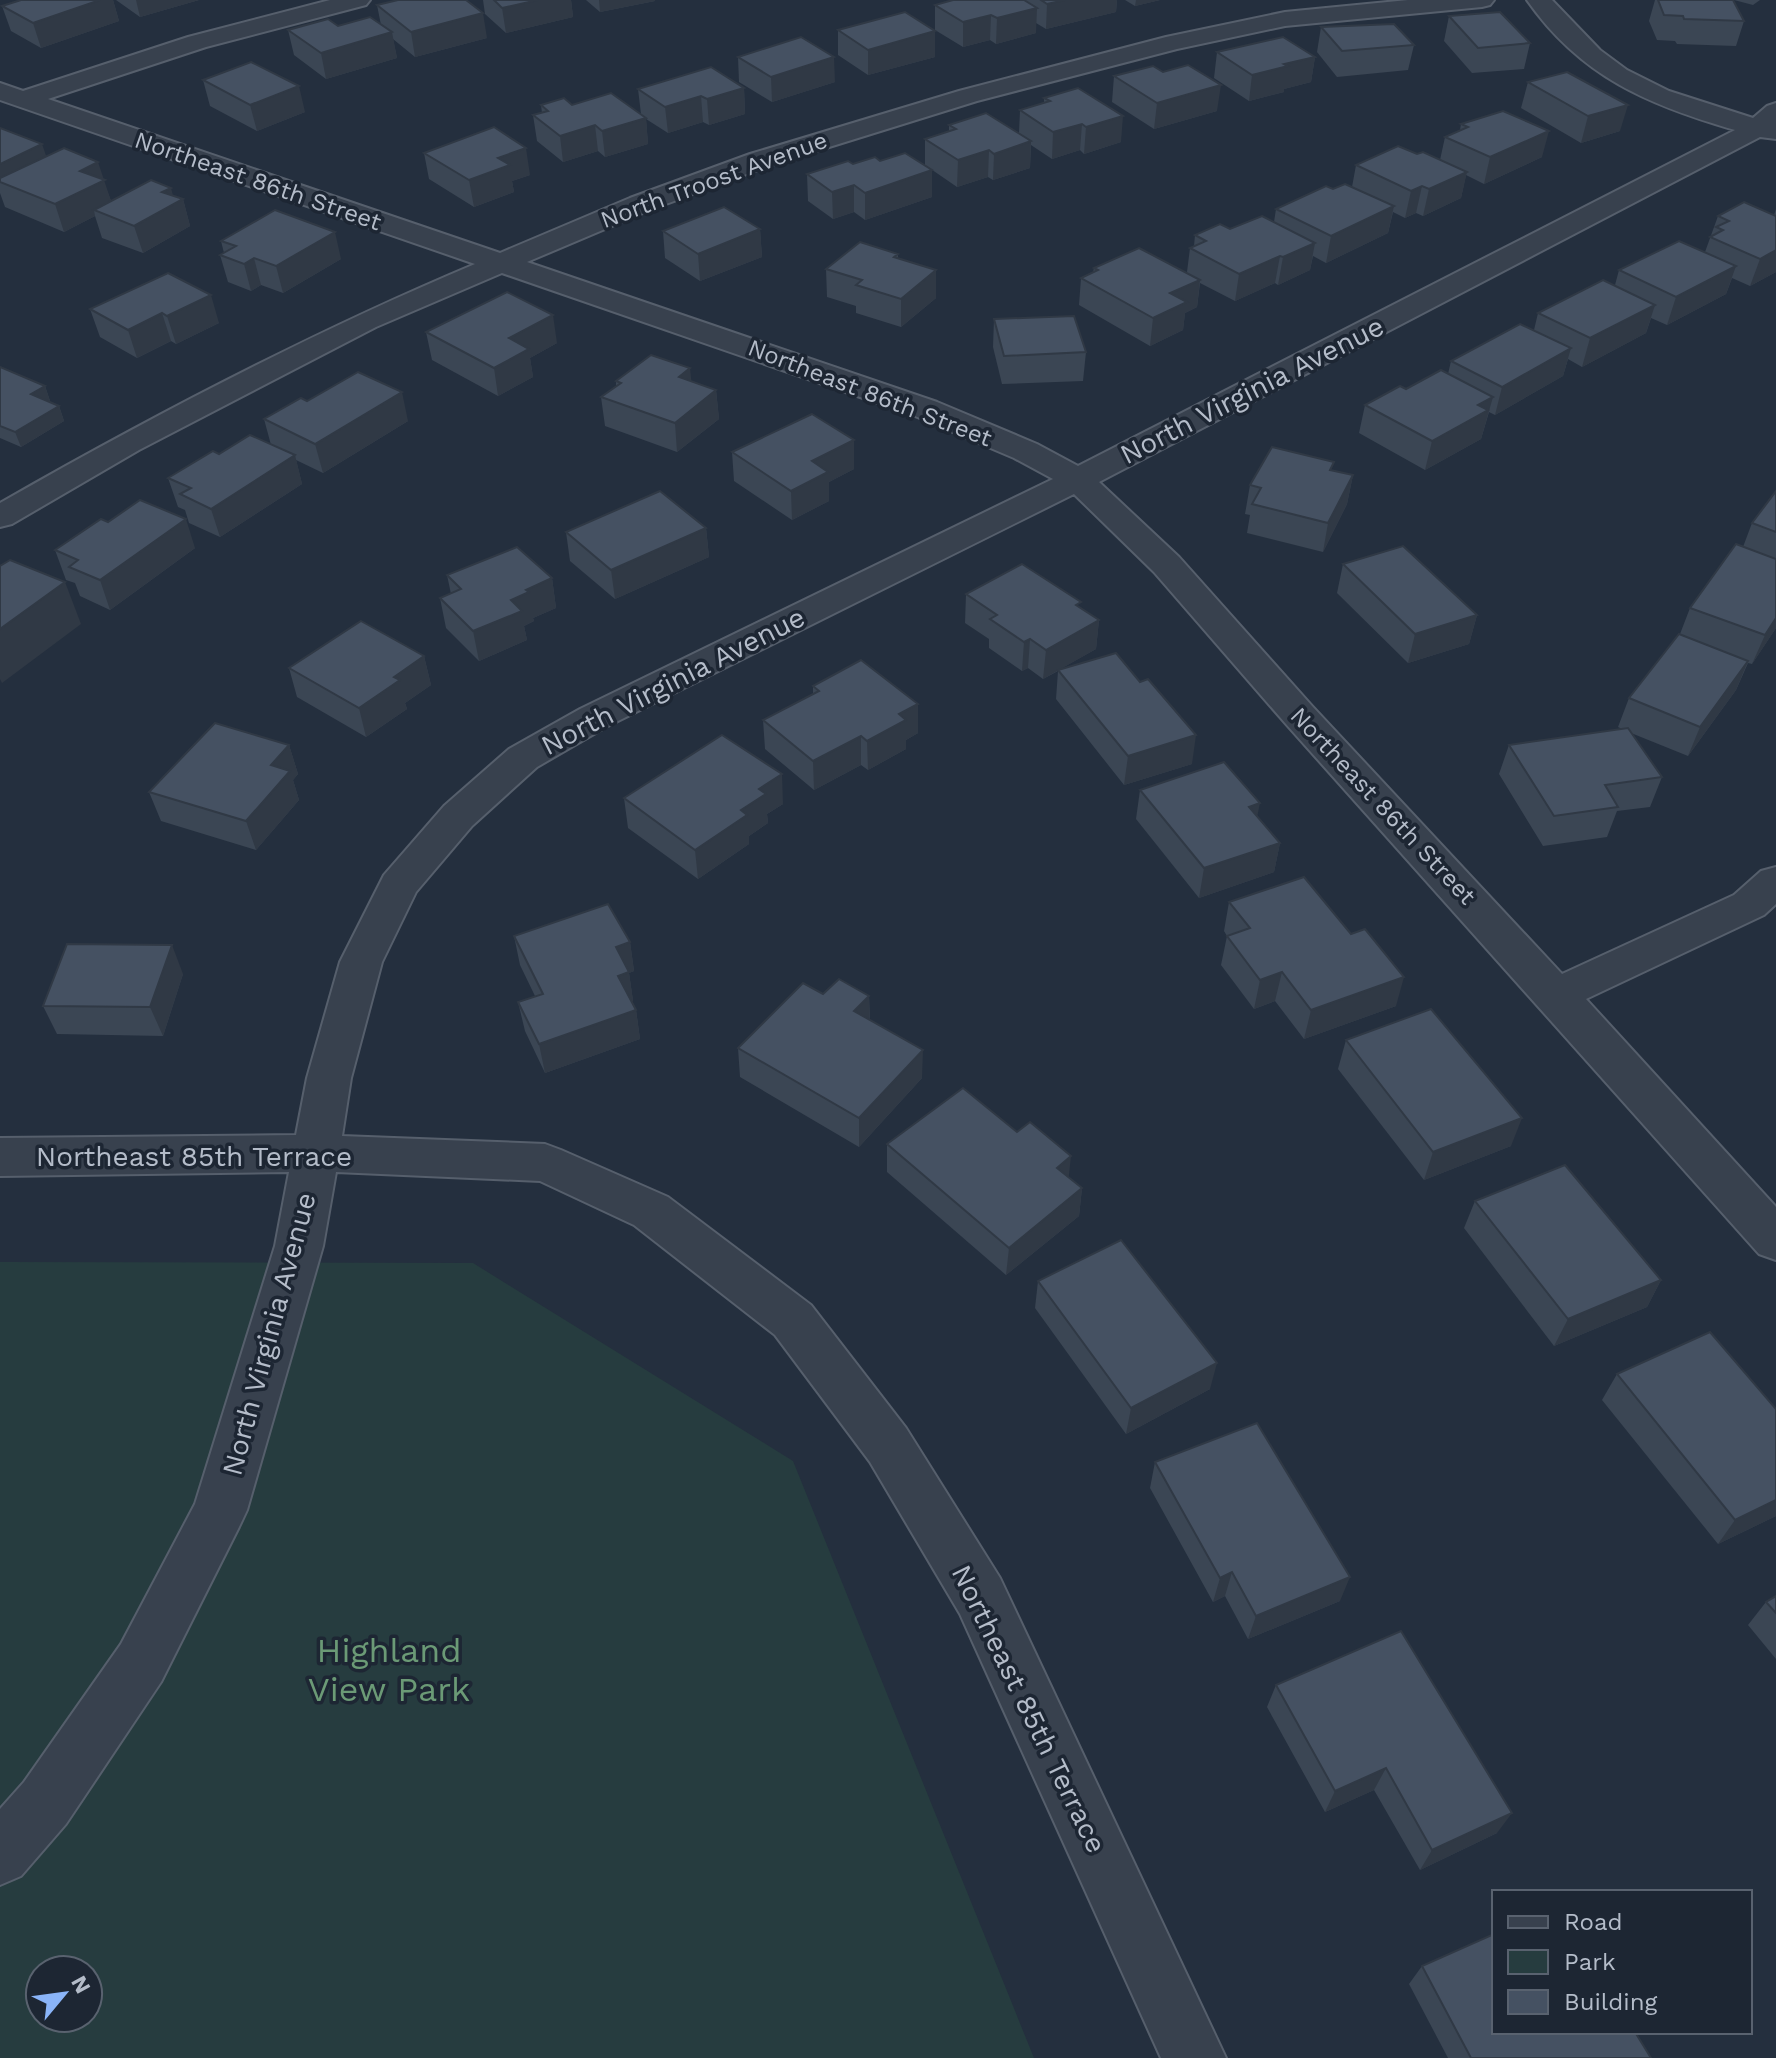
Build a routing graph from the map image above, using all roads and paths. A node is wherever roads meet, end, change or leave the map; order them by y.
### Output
1 (358, 0) edge
2 (1482, 0) edge
3 (1539, 0) edge
4 (12, 95) edge
5 (1770, 124) edge
6 (500, 262) junction
7 (1077, 480) junction
8 (0, 517) edge
9 (1776, 881) edge
10 (1558, 994) junction
11 (316, 1153) junction
12 (0, 1157) edge
13 (1776, 1240) edge
14 (0, 1855) edge
15 (1194, 2058) edge

1 - 4 street
2 - 6 street, North Troost Avenue
3 - 5 street
4 - 6 street, Northeast 86th Street
5 - 7 street, North Virginia Avenue
6 - 7 street, Northeast 86th Street
6 - 8 street, North Troost Avenue
7 - 10 street, Northeast 86th Street
7 - 11 street, North Virginia Avenue
9 - 10 street
10 - 13 street, Northeast 86th Street
11 - 12 street, Northeast 85th Terrace
11 - 14 street, North Virginia Avenue
11 - 15 street, Northeast 85th Terrace

